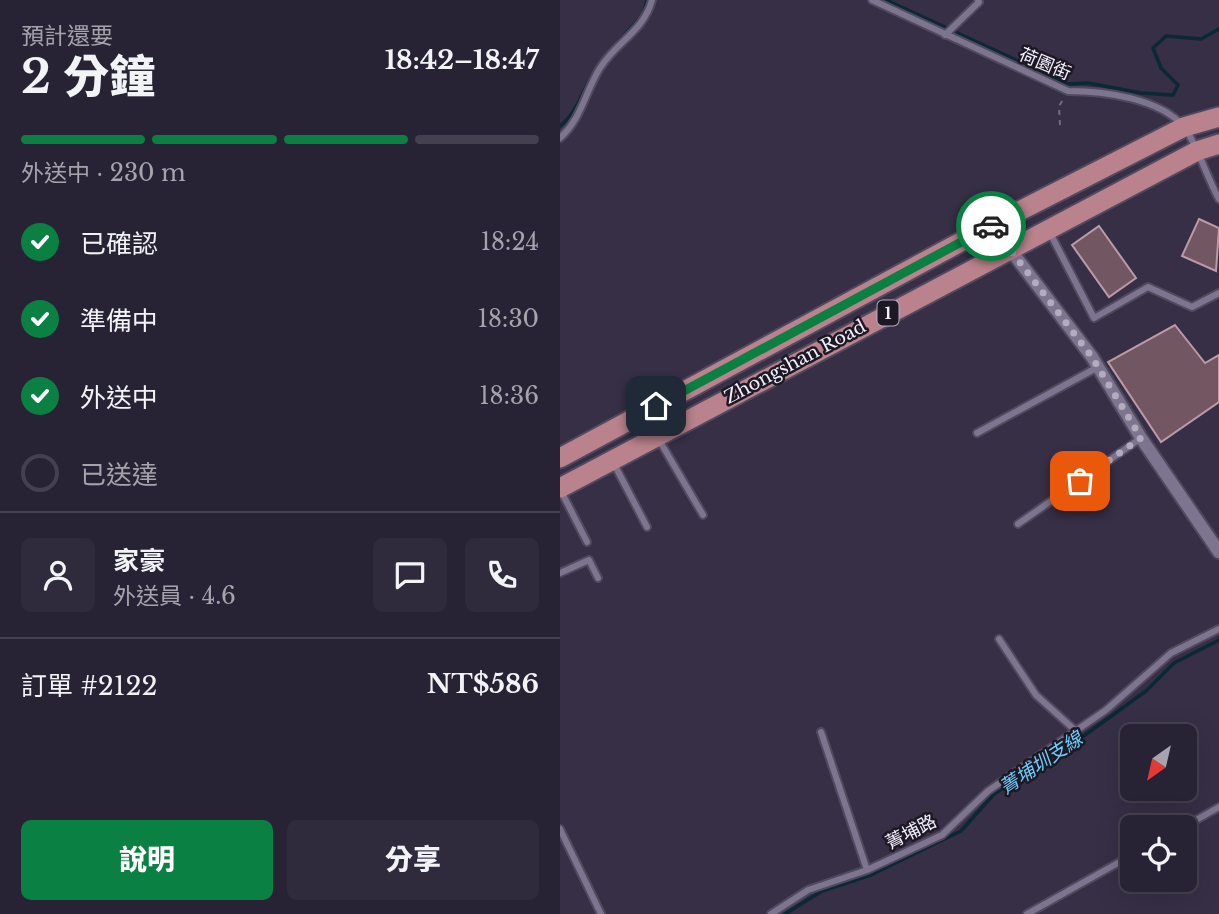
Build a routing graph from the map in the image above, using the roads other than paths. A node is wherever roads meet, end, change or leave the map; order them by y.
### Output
1 (652, 0) edge
2 (873, 0) edge
3 (978, 0) edge
4 (945, 35) junction
5 (1219, 117) edge
6 (1184, 127) junction
7 (560, 138) edge
8 (1219, 144) edge
9 (1197, 151) junction
10 (1219, 200) edge
11 (994, 224) junction
12 (1048, 228) junction
13 (1009, 248) junction
14 (1219, 293) edge
15 (1098, 367) junction
16 (977, 433) dead end
17 (657, 437) junction
18 (1141, 438) junction
19 (560, 458) edge
20 (613, 460) junction
21 (560, 489) edge
22 (704, 515) dead end
23 (1018, 524) dead end
24 (647, 527) dead end
25 (587, 542) dead end
26 (1219, 552) edge
27 (560, 573) edge
28 (598, 578) dead end
29 (1219, 629) edge
30 (999, 639) dead end
31 (1076, 731) junction
32 (821, 732) dead end
33 (1219, 807) edge
34 (1197, 819) edge
35 (560, 829) edge
36 (1120, 862) edge
37 (867, 870) junction
38 (601, 914) edge
39 (771, 914) edge
40 (1027, 914) edge

1 - 7 lane
2 - 4 lane, 荷園街
3 - 4 lane
4 - 6 lane, 荷園街
5 - 6 main road, Zhongshan Road / 1
6 - 9 lane, 荷園街
6 - 11 main road, Zhongshan Road / 1
8 - 9 main road, Zhongshan Road / 1
9 - 10 lane, 荷園街
9 - 12 main road, Zhongshan Road / 1
11 - 13 street
11 - 19 main road, Zhongshan Road / 1
12 - 13 main road, Zhongshan Road / 1
12 - 14 lane
13 - 15 street
13 - 17 main road, Zhongshan Road / 1
15 - 16 lane
15 - 18 street
17 - 20 main road, Zhongshan Road / 1
17 - 22 lane
18 - 23 lane
18 - 26 street
20 - 21 main road, Zhongshan Road / 1
20 - 24 lane
21 - 25 lane
27 - 28 lane
29 - 31 lane, 菁埔路
30 - 31 lane
31 - 37 lane, 菁埔路
32 - 37 lane
33 - 34 lane
35 - 38 lane
36 - 40 lane
37 - 39 lane, 菁埔路

